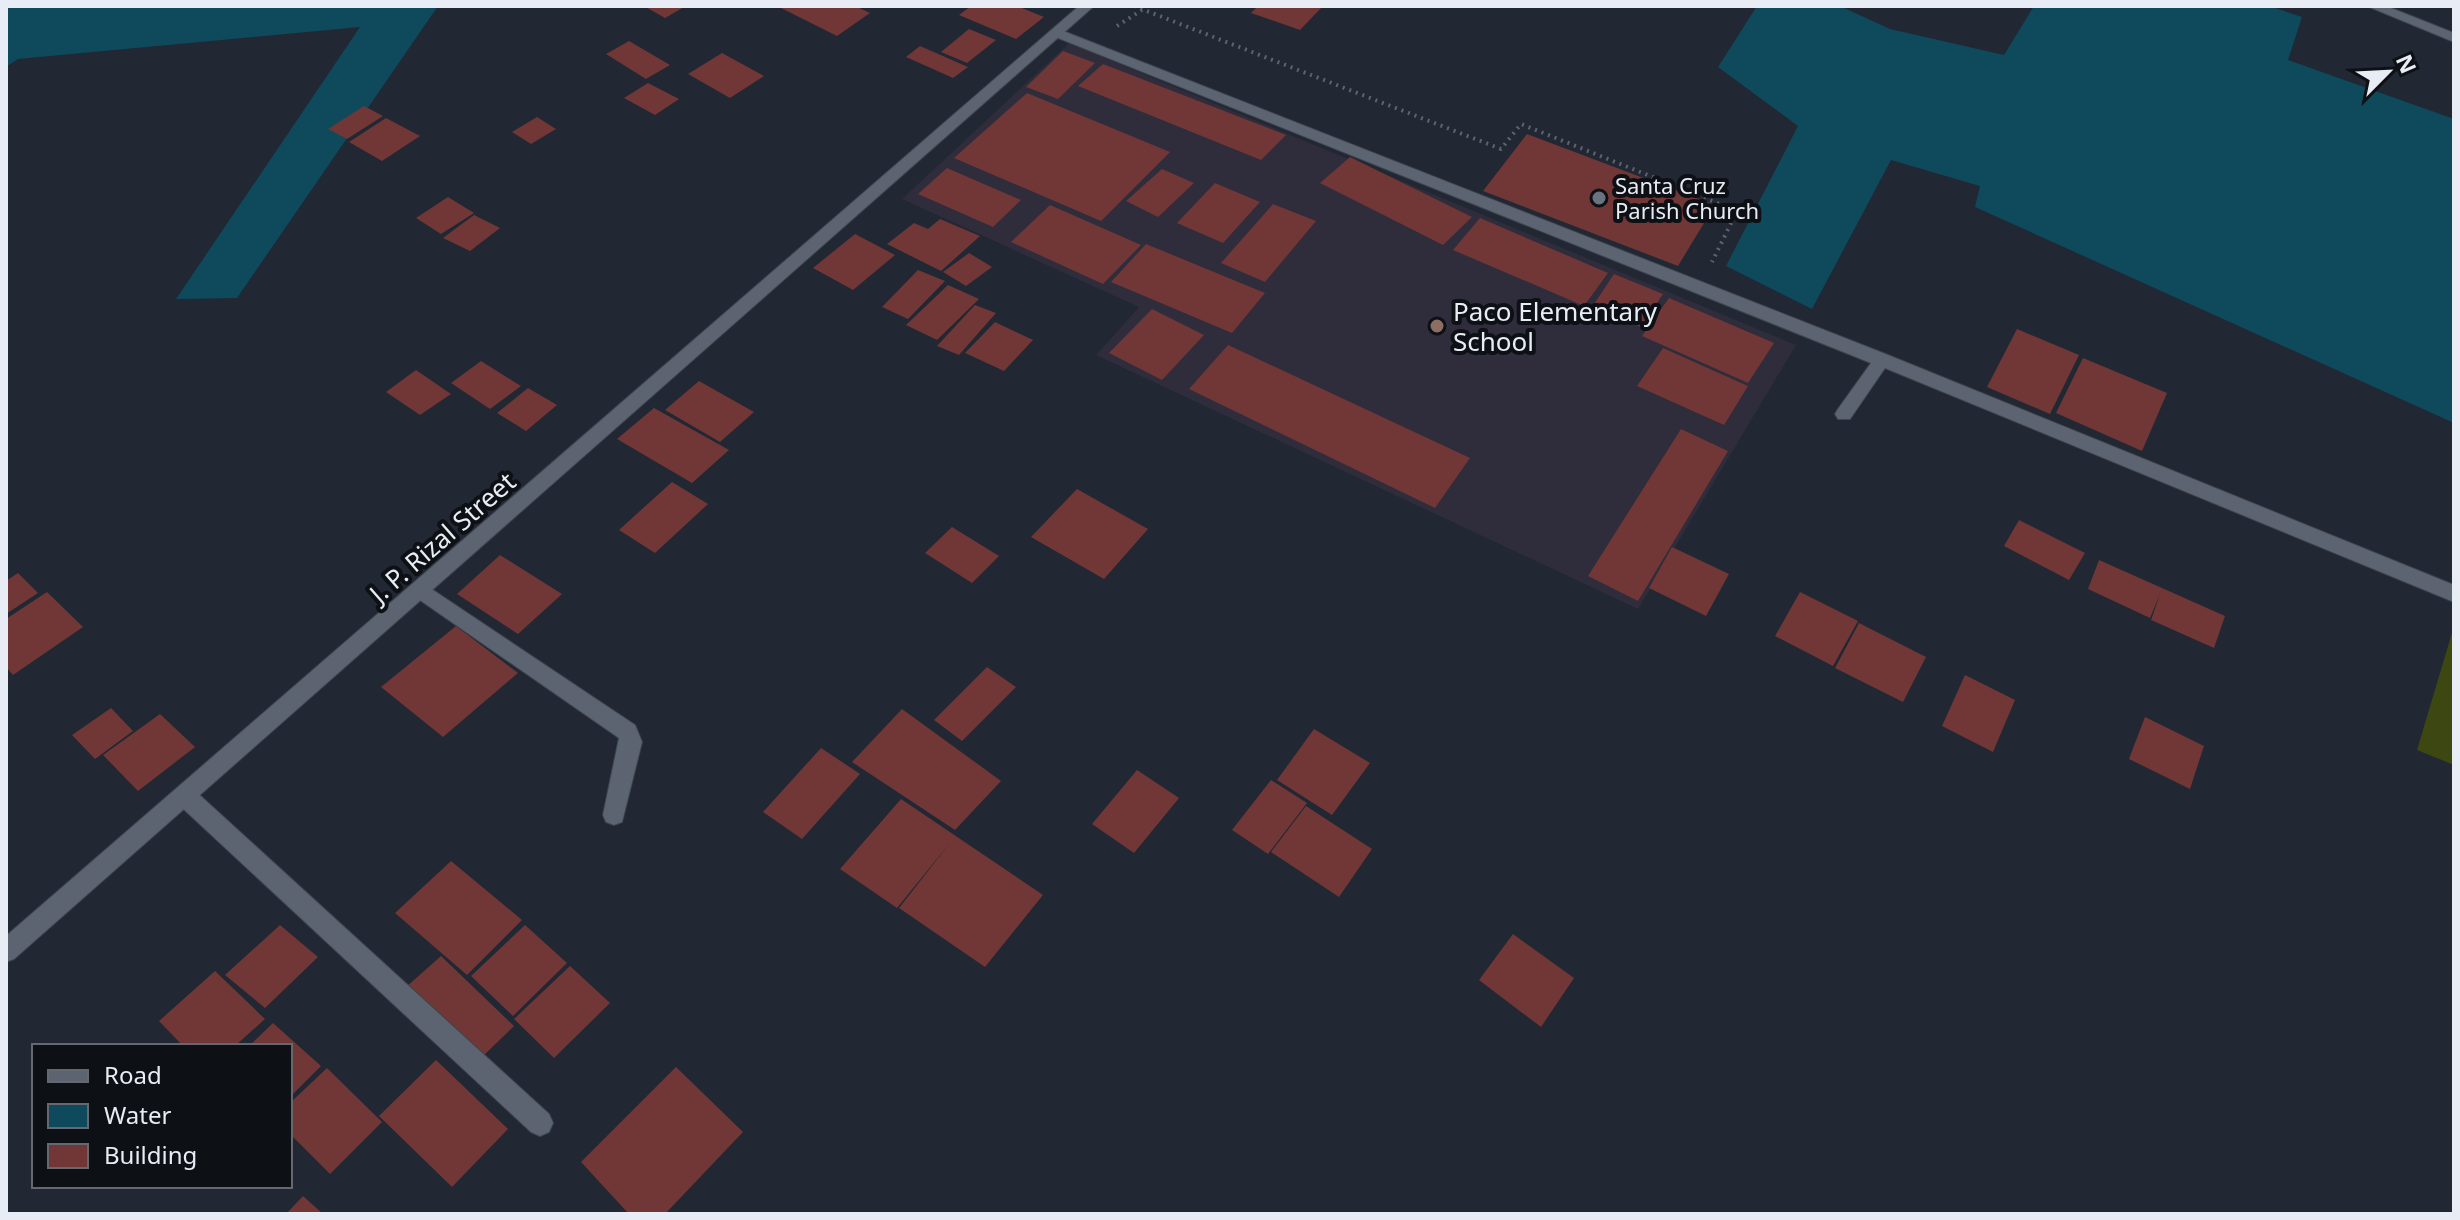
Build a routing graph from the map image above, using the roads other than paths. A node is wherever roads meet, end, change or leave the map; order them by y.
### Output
1 (1087, 6) edge
2 (2374, 6) edge
3 (1062, 29) junction
4 (2454, 38) edge
5 (1882, 360) junction
6 (1844, 414) dead end
7 (421, 590) junction
8 (2454, 594) edge
9 (185, 796) junction
10 (614, 815) dead end
11 (6, 951) edge
12 (540, 1123) dead end

1 - 3 main road, J. P. Rizal Street
2 - 4 main road
3 - 5 main road
3 - 7 main road, J. P. Rizal Street
5 - 6 main road
5 - 8 main road
7 - 9 main road, J. P. Rizal Street
7 - 10 main road
9 - 11 main road, J. P. Rizal Street
9 - 12 main road

